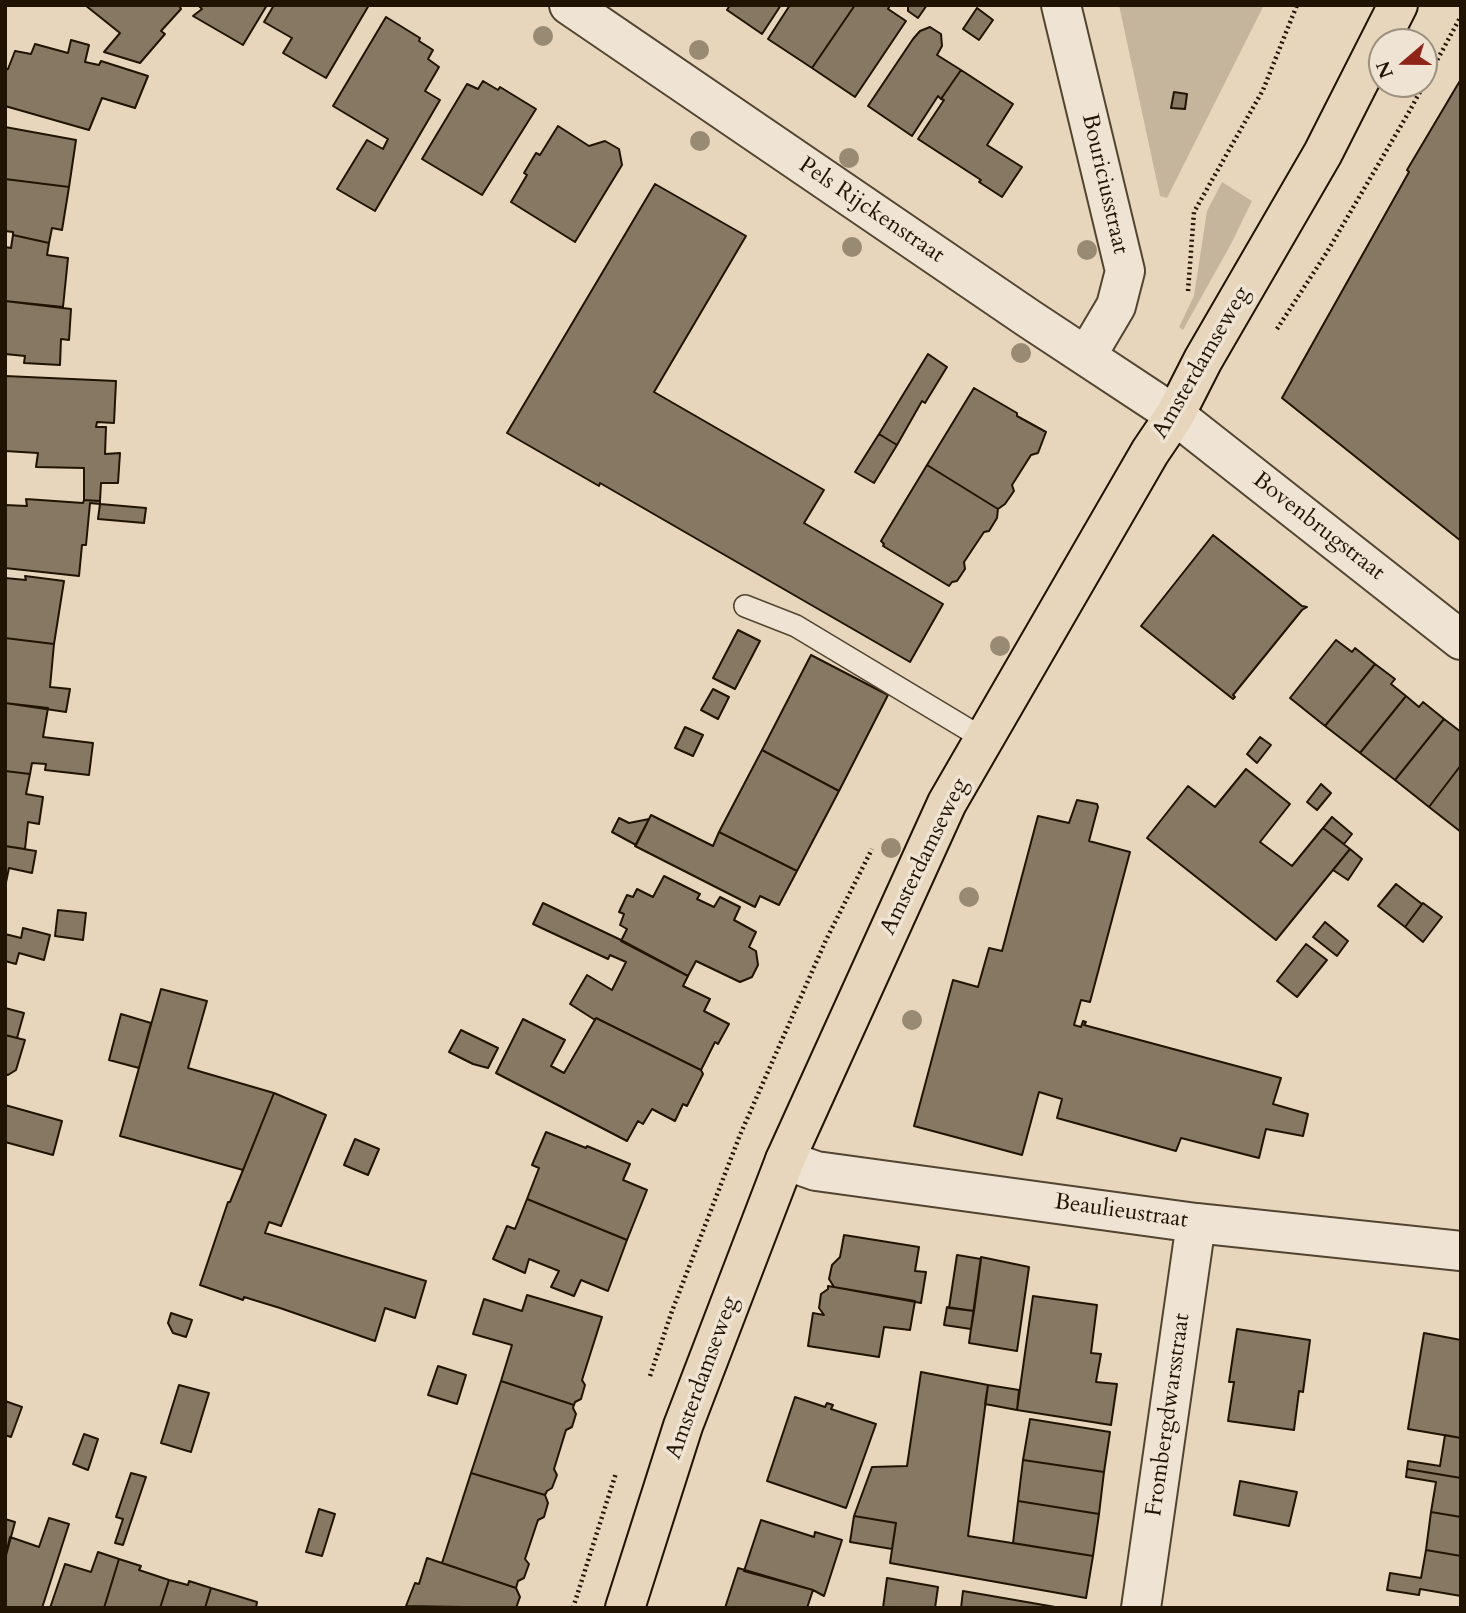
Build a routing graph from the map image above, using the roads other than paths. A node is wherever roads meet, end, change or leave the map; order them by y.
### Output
1 (569, 5) edge
2 (1062, 5) edge
3 (1370, 5) edge
4 (1398, 5) edge
5 (1323, 153) junction
6 (1087, 355) junction
7 (1175, 415) junction
8 (745, 607) dead end
9 (1461, 640) edge
10 (984, 739) junction
11 (785, 1160) junction
12 (1196, 1223) junction
13 (1461, 1251) edge
14 (625, 1608) edge
15 (1141, 1608) edge

1 - 6 street, Pels Rijckenstraat
2 - 6 street, Bouriciusstraat
3 - 5 main road, Amsterdamseweg
4 - 5 main road, Amsterdamseweg
5 - 7 main road, Amsterdamseweg
6 - 7 street, Pels Rijckenstraat
7 - 9 street, Bovenbrugstraat
7 - 10 main road, Amsterdamseweg
8 - 10 lane
10 - 11 main road, Amsterdamseweg
11 - 12 street, Beaulieustraat
11 - 14 main road, Amsterdamseweg
12 - 13 street, Beaulieustraat
12 - 15 street, Frombergdwarsstraat

